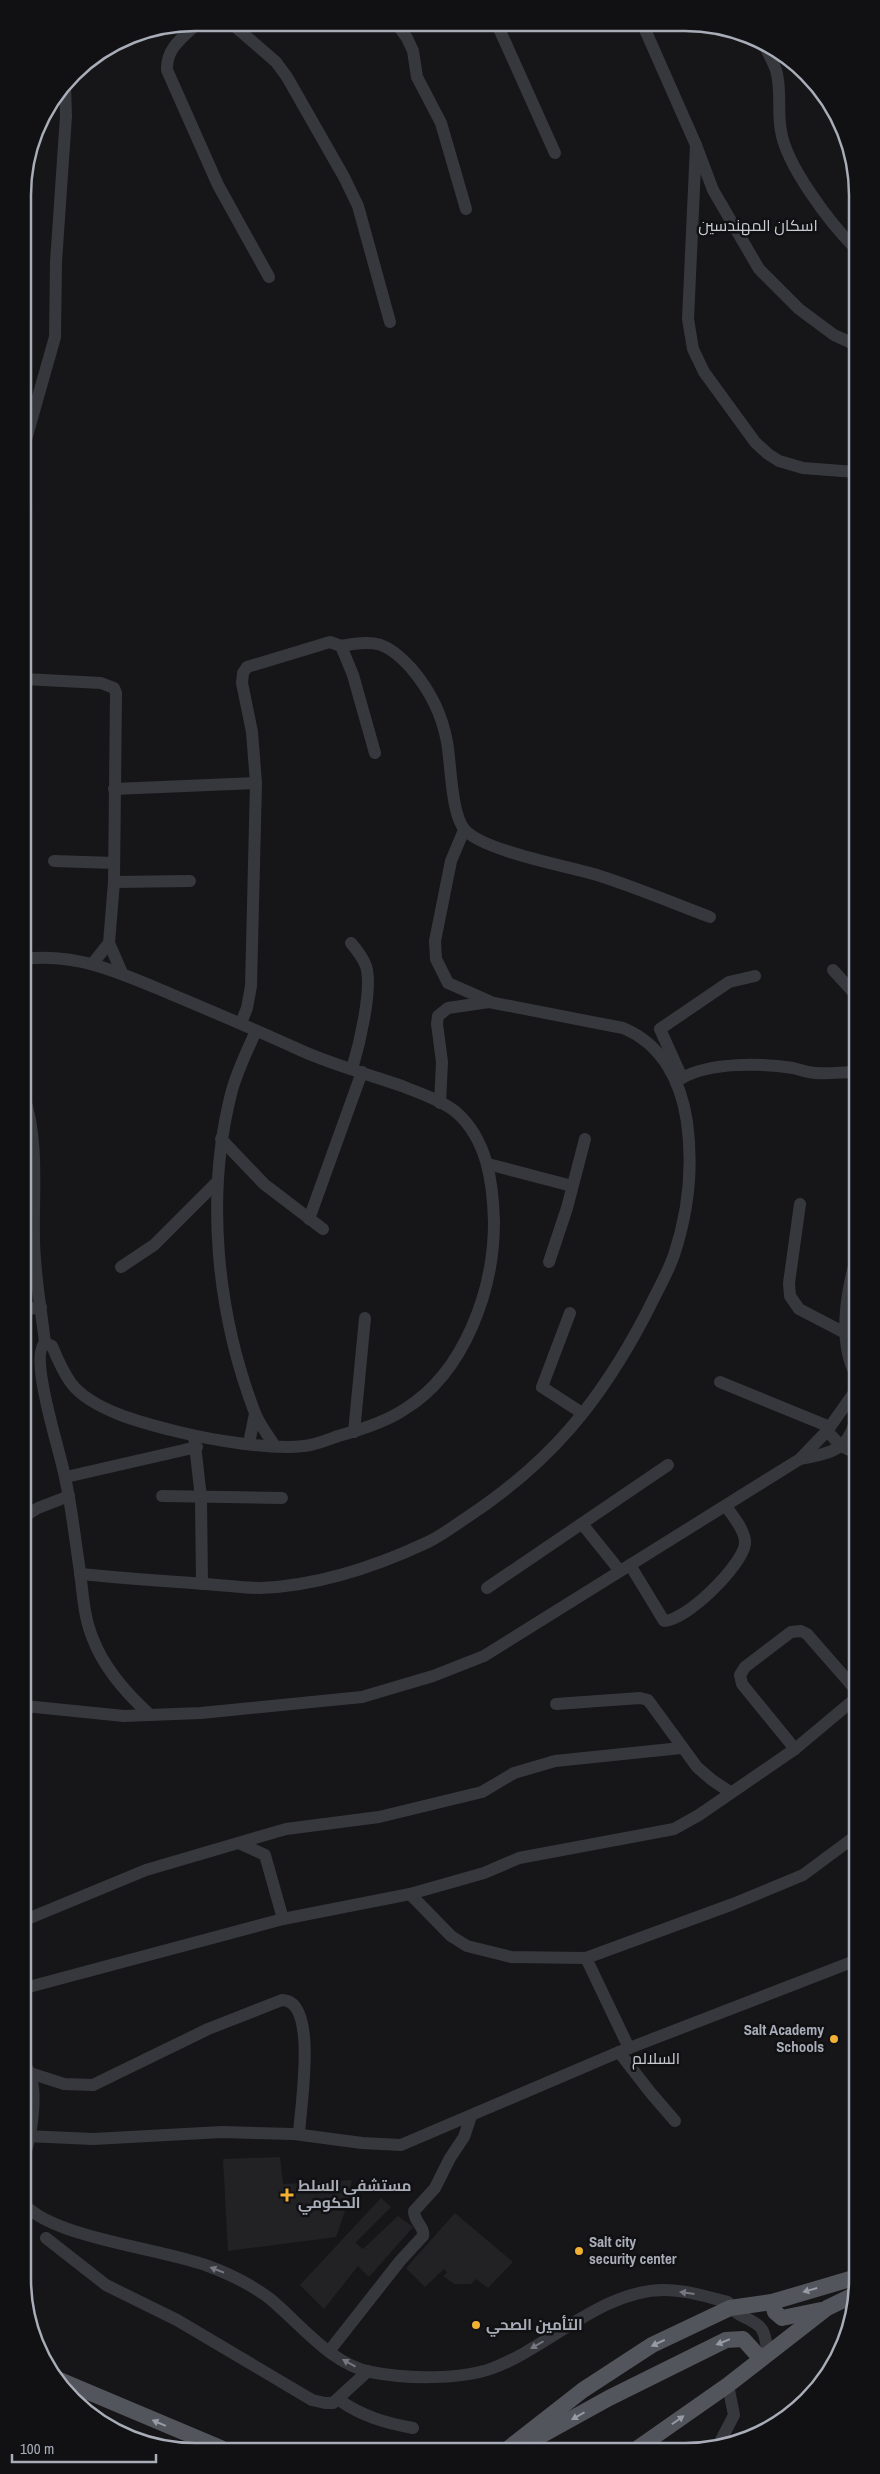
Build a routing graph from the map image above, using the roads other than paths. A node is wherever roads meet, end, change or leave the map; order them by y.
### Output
1 (500, 31) edge
2 (646, 31) edge
3 (188, 32) edge
4 (241, 32) edge
5 (402, 32) edge
6 (769, 54) edge
7 (778, 60) edge
8 (776, 71) junction
9 (65, 95) edge
10 (696, 145) junction
11 (555, 153) dead end
12 (466, 209) dead end
13 (849, 241) edge
14 (269, 277) dead end
15 (390, 322) dead end
16 (849, 342) edge
17 (32, 407) edge
18 (849, 472) edge
19 (341, 646) junction
20 (32, 678) edge
21 (375, 753) dead end
22 (256, 783) junction
23 (114, 789) junction
24 (464, 830) junction
25 (54, 861) dead end
26 (114, 863) junction
27 (190, 881) dead end
28 (114, 882) junction
29 (710, 917) dead end
30 (109, 943) junction
31 (352, 943) dead end
32 (32, 960) edge
33 (93, 963) junction
34 (833, 970) dead end
35 (122, 973) junction
36 (755, 976) dead end
37 (849, 987) edge
38 (489, 1002) junction
39 (241, 1023) junction
40 (256, 1030) junction
41 (357, 1070) junction
42 (849, 1072) edge
43 (682, 1078) junction
44 (683, 1098) junction
45 (440, 1103) junction
46 (32, 1131) edge
47 (221, 1139) junction
48 (585, 1139) dead end
49 (488, 1164) junction
50 (216, 1183) junction
51 (572, 1186) junction
52 (32, 1193) edge
53 (800, 1204) dead end
54 (309, 1219) junction
55 (323, 1230) dead end
56 (31, 1251) edge
57 (549, 1262) dead end
58 (121, 1267) dead end
59 (848, 1292) edge
60 (41, 1307) junction
61 (31, 1309) edge
62 (570, 1313) dead end
63 (365, 1318) dead end
64 (847, 1334) junction
65 (45, 1343) junction
66 (848, 1358) edge
67 (720, 1382) dead end
68 (848, 1400) edge
69 (582, 1413) junction
70 (255, 1414) junction
71 (848, 1425) edge
72 (830, 1426) junction
73 (354, 1432) junction
74 (848, 1438) edge
75 (196, 1441) junction
76 (249, 1443) junction
77 (274, 1445) junction
78 (841, 1446) junction
79 (848, 1449) edge
80 (800, 1459) junction
81 (668, 1465) dead end
82 (66, 1477) junction
83 (69, 1496) junction
84 (162, 1496) dead end
85 (201, 1498) junction
86 (282, 1498) dead end
87 (726, 1506) junction
88 (31, 1512) edge
89 (583, 1525) junction
90 (625, 1568) junction
91 (80, 1574) junction
92 (202, 1584) junction
93 (487, 1588) dead end
94 (848, 1681) edge
95 (556, 1704) dead end
96 (848, 1705) edge
97 (31, 1707) edge
98 (73, 1712) junction
99 (31, 1714) edge
100 (149, 1714) junction
101 (681, 1748) junction
102 (795, 1750) junction
103 (730, 1792) junction
104 (848, 1841) edge
105 (239, 1843) junction
106 (410, 1894) junction
107 (31, 1917) edge
108 (283, 1919) junction
109 (586, 1958) junction
110 (848, 1963) edge
111 (31, 1986) edge
112 (624, 2050) junction
113 (31, 2071) edge
114 (31, 2079) edge
115 (31, 2104) edge
116 (471, 2116) junction
117 (675, 2121) dead end
118 (299, 2134) junction
119 (31, 2136) edge
120 (31, 2210) edge
121 (46, 2238) dead end
122 (848, 2280) edge
123 (847, 2298) edge
124 (772, 2302) junction
125 (730, 2308) junction
126 (827, 2308) junction
127 (330, 2350) junction
128 (764, 2357) junction
129 (368, 2371) junction
130 (70, 2384) edge
131 (728, 2385) junction
132 (339, 2400) junction
133 (413, 2428) dead end
134 (722, 2439) edge
135 (208, 2443) edge
136 (515, 2443) edge
137 (528, 2443) edge
138 (645, 2443) edge

1 - 11 street
2 - 10 street
3 - 14 street
4 - 15 street
5 - 12 street
6 - 8 street
7 - 8 street
8 - 13 street
9 - 17 street
10 - 16 street
10 - 18 street
19 - 21 street
19 - 22 street
19 - 24 street
20 - 23 street
22 - 23 street
22 - 39 street
23 - 26 street
24 - 29 street
24 - 38 street
25 - 26 street
26 - 28 street
27 - 28 street
28 - 30 street
30 - 33 street
30 - 35 street
31 - 41 street
32 - 33 street
33 - 35 street
34 - 37 street
35 - 39 street
36 - 43 street
38 - 44 street
38 - 45 street
39 - 40 street
40 - 41 street
40 - 47 street
41 - 45 street
41 - 54 street
42 - 43 street
43 - 44 street
44 - 69 street
45 - 49 street
46 - 52 street
47 - 50 street
47 - 54 street
48 - 51 street
49 - 51 street
49 - 73 street
50 - 58 street
50 - 70 street
51 - 57 street
53 - 64 street
54 - 55 street
56 - 60 street
59 - 64 street
60 - 61 street
60 - 65 street
62 - 69 street
63 - 73 street
64 - 66 street
65 - 75 street
65 - 82 street
67 - 72 street
68 - 72 street
69 - 92 street
70 - 76 street
70 - 77 street
71 - 72 street
72 - 78 street
72 - 80 street
73 - 77 street
74 - 78 street
75 - 76 street
75 - 82 street
75 - 85 street
76 - 77 street
78 - 79 street
78 - 80 street
80 - 87 street
81 - 89 street
82 - 83 street
83 - 88 street
83 - 91 street
84 - 85 street
85 - 86 street
85 - 92 street
87 - 90 street
87 - 90 street
89 - 90 street
89 - 93 street
90 - 100 street
91 - 92 street
91 - 100 street
94 - 102 street
95 - 101 street
96 - 102 street
97 - 98 street
98 - 99 street
98 - 100 street
101 - 103 street
101 - 105 street
102 - 103 street
103 - 106 street
104 - 109 street
105 - 107 street
105 - 108 street
106 - 108 street
106 - 109 street
108 - 111 street
109 - 112 street
110 - 112 street
112 - 116 street
112 - 117 street
113 - 118 street
114 - 115 street
116 - 118 street
116 - 127 street
118 - 119 street
127 -> 120 street
121 - 132 street
122 -> 124 main road
123 - 126 main road
124 - 125 main road
124 - 126 main road
125 - 128 street
125 -> 129 street
125 -> 136 main road
126 - 128 main road
129 -> 127 street
128 - 131 main road
128 -> 137 main road
129 - 132 street
135 -> 130 main road
131 - 134 street
138 -> 131 main road
132 - 133 street

